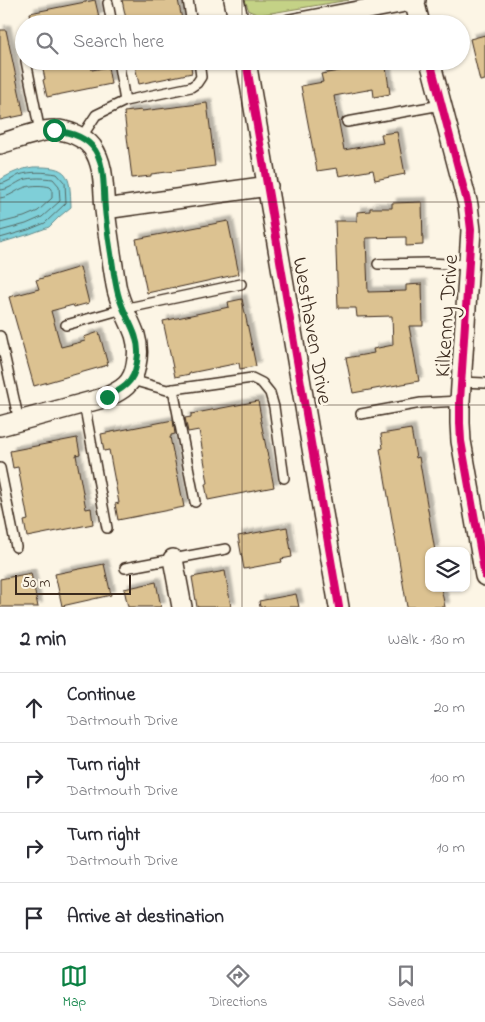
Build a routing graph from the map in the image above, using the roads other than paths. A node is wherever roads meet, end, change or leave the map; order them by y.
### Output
1 (188, 0) edge
2 (234, 0) edge
3 (415, 0) edge
4 (108, 3) dead end
5 (110, 15) edge
6 (190, 15) edge
7 (237, 15) edge
8 (337, 15) edge
9 (418, 15) edge
10 (28, 70) edge
11 (120, 70) edge
12 (200, 70) edge
13 (248, 70) edge
14 (432, 70) edge
15 (125, 101) junction
16 (441, 105) junction
17 (347, 122) dead end
18 (40, 132) junction
19 (81, 138) junction
20 (0, 144) edge
21 (268, 186) junction
22 (105, 209) junction
23 (378, 264) dead end
24 (474, 272) edge
25 (241, 284) dead end
26 (123, 309) junction
27 (66, 326) dead end
28 (0, 336) edge
29 (132, 380) junction
30 (485, 383) edge
31 (173, 389) junction
32 (460, 391) junction
33 (84, 403) junction
34 (361, 414) dead end
35 (19, 421) junction
36 (0, 426) edge
37 (0, 468) edge
38 (284, 478) dead end
39 (195, 502) dead end
40 (107, 528) dead end
41 (16, 547) dead end
42 (226, 549) dead end
43 (173, 559) junction
44 (125, 568) dead end
45 (485, 576) edge
46 (182, 607) edge
47 (339, 607) edge

1 - 6 lane
2 - 7 street
3 - 8 street
3 - 9 street
4 - 5 lane
10 - 18 lane
11 - 15 lane
12 - 15 lane
13 - 21 street, Westhaven Drive
14 - 16 street, Kilkenny Drive
15 - 19 lane
16 - 17 lane
16 - 24 street, Kilkenny Drive
18 - 19 street
18 - 20 street
19 - 22 street
21 - 22 street
21 - 47 street, Westhaven Drive
22 - 26 street
23 - 24 lane
24 - 32 street, Kilkenny Drive
25 - 26 lane
26 - 27 lane
26 - 29 street
28 - 35 lane
29 - 31 lane
29 - 33 street
30 - 32 lane
31 - 38 lane
31 - 39 lane
32 - 34 lane
32 - 45 street, Kilkenny Drive
33 - 35 street
33 - 40 lane
35 - 36 street
37 - 41 lane
42 - 43 lane
43 - 44 lane
43 - 46 street

